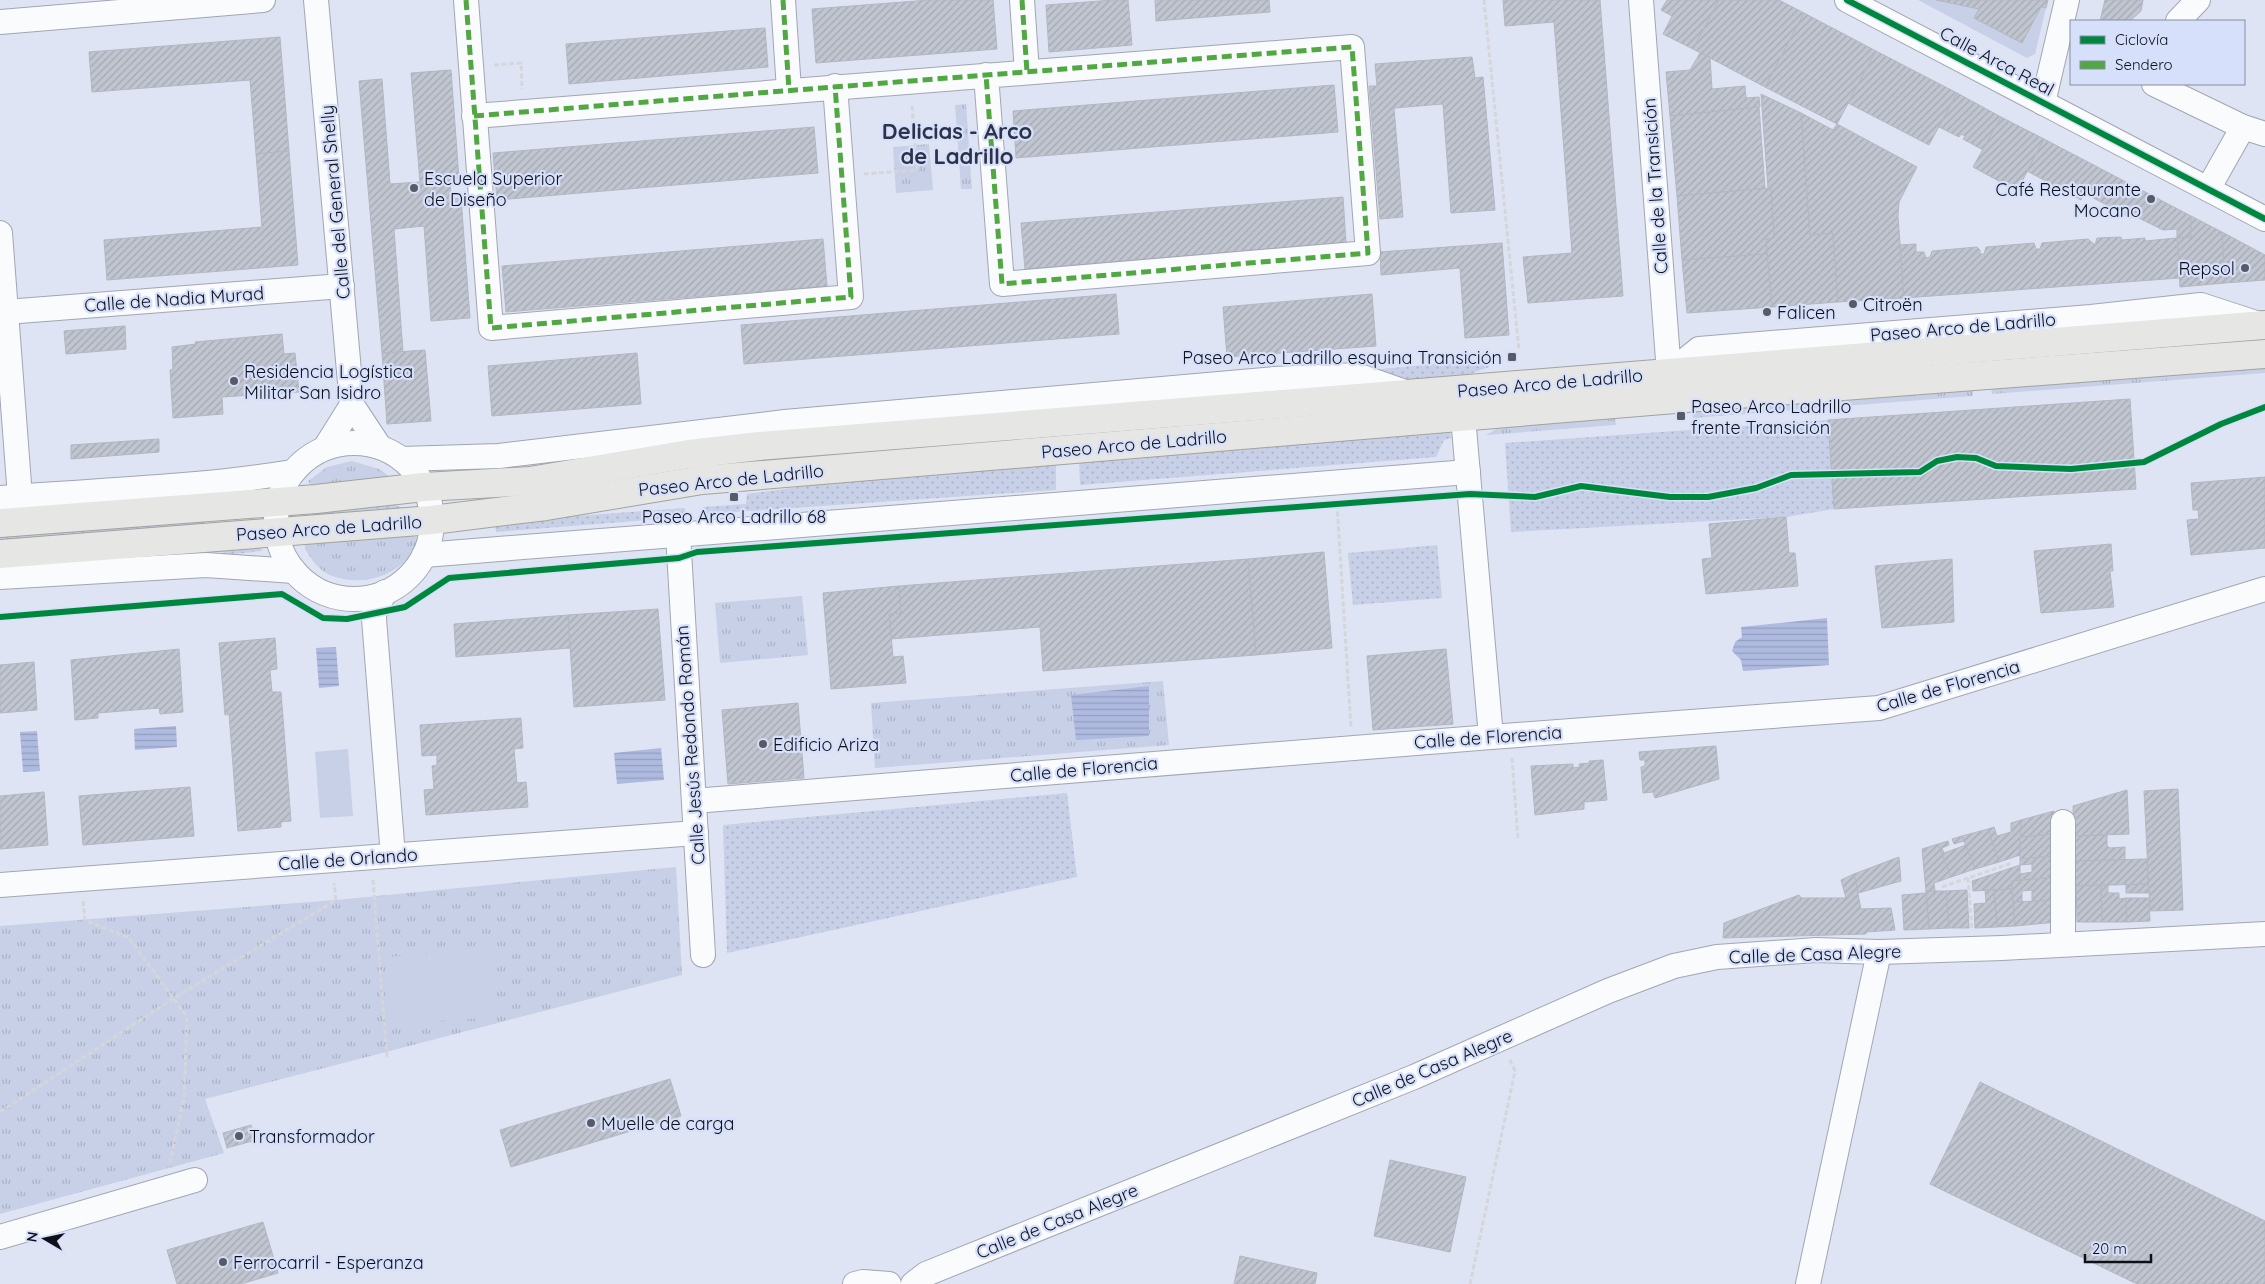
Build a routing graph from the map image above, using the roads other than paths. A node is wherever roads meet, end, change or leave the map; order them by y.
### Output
1 (263, 0) edge
2 (316, 0) edge
3 (466, 0) edge
4 (783, 0) edge
5 (1022, 0) edge
6 (1641, 0) edge
7 (1847, 0) edge
8 (2067, 0) edge
9 (2198, 0) edge
10 (2179, 20) edge
11 (0, 22) edge
12 (1027, 72) junction
13 (986, 75) junction
14 (2156, 85) edge
15 (836, 86) junction
16 (789, 90) junction
17 (2043, 103) junction
18 (474, 116) junction
19 (2243, 127) junction
20 (2265, 134) edge
21 (2208, 189) junction
22 (2265, 219) edge
23 (0, 233) edge
24 (342, 286) junction
25 (6, 312) junction
26 (2264, 325) edge
27 (2265, 354) edge
28 (1669, 373) junction
29 (1422, 394) junction
30 (1711, 396) junction
31 (352, 405) junction
32 (1463, 417) junction
33 (379, 446) junction
34 (325, 448) junction
35 (402, 459) junction
36 (292, 472) junction
37 (1468, 472) junction
38 (424, 487) junction
39 (10, 498) edge
40 (278, 502) junction
41 (432, 520) junction
42 (0, 524) edge
43 (276, 531) junction
44 (678, 534) junction
45 (0, 554) edge
46 (424, 556) junction
47 (294, 571) junction
48 (0, 578) edge
49 (2265, 589) edge
50 (366, 607) junction
51 (1501, 736) junction
52 (694, 801) junction
53 (2062, 822) dead end
54 (696, 832) junction
55 (382, 856) junction
56 (0, 885) edge
57 (2265, 934) edge
58 (2063, 944) junction
59 (1879, 952) junction
60 (703, 955) dead end
61 (194, 1180) dead end
62 (0, 1237) edge
63 (855, 1284) edge
64 (890, 1284) edge
65 (913, 1284) edge
66 (1808, 1284) edge

1 - 11 street
2 - 24 street, Calle del General Shelly
3 - 18 street
4 - 16 street
5 - 12 street
6 - 28 street, Calle de la Transición
7 - 17 street, Calle Arca Real
8 - 17 street
9 - 10 street
12 - 13 street
12 - 13 street
13 - 15 street
14 - 19 street
15 - 16 street
15 - 18 street
16 - 18 street
17 - 21 street, Calle Arca Real
19 - 20 street
19 - 21 street
21 - 22 street, Calle Arca Real
23 - 25 street
24 - 25 street, Calle de Nadia Murad
24 - 31 street, Calle del General Shelly
25 - 39 street
26 - 28 main road, Paseo Arco de Ladrillo
27 - 30 main road, Paseo Arco de Ladrillo
28 - 29 main road, Paseo Arco de Ladrillo
28 - 30 street, Paseo Arco de Ladrillo
29 - 32 street, Paseo Arco de Ladrillo
29 - 35 street, Paseo Arco de Ladrillo
29 - 38 main road, Paseo Arco de Ladrillo
30 - 32 main road, Paseo Arco de Ladrillo
31 - 33 street, Calle del General Shelly
31 - 34 street
32 - 37 street
32 - 41 main road, Paseo Arco de Ladrillo
33 - 34 street
33 - 35 street
34 - 36 street
35 - 38 street
36 - 39 street
36 - 40 street
37 - 44 street, Paseo Arco de Ladrillo
37 - 51 street
38 - 40 main road, Paseo Arco de Ladrillo
38 - 41 street
40 - 42 main road, Paseo Arco de Ladrillo
40 - 43 street
41 - 43 main road, Paseo Arco de Ladrillo
41 - 46 street
43 - 45 main road, Paseo Arco de Ladrillo
43 - 47 street
44 - 46 street, Paseo Arco de Ladrillo
44 - 52 street, Calle Jesús Redondo Román
46 - 50 street
47 - 48 street, Paseo Arco de Ladrillo
47 - 50 street
49 - 51 street, Calle de Florencia
50 - 55 street
51 - 52 street, Calle de Florencia
52 - 54 street, Calle Jesús Redondo Román
53 - 58 street
54 - 55 street, Calle de Orlando
54 - 60 street, Calle Jesús Redondo Román
55 - 56 street, Calle de Orlando
57 - 58 street, Calle de Casa Alegre
58 - 59 street, Calle de Casa Alegre
59 - 65 street, Calle de Casa Alegre
59 - 66 street
61 - 62 street
63 - 64 street

